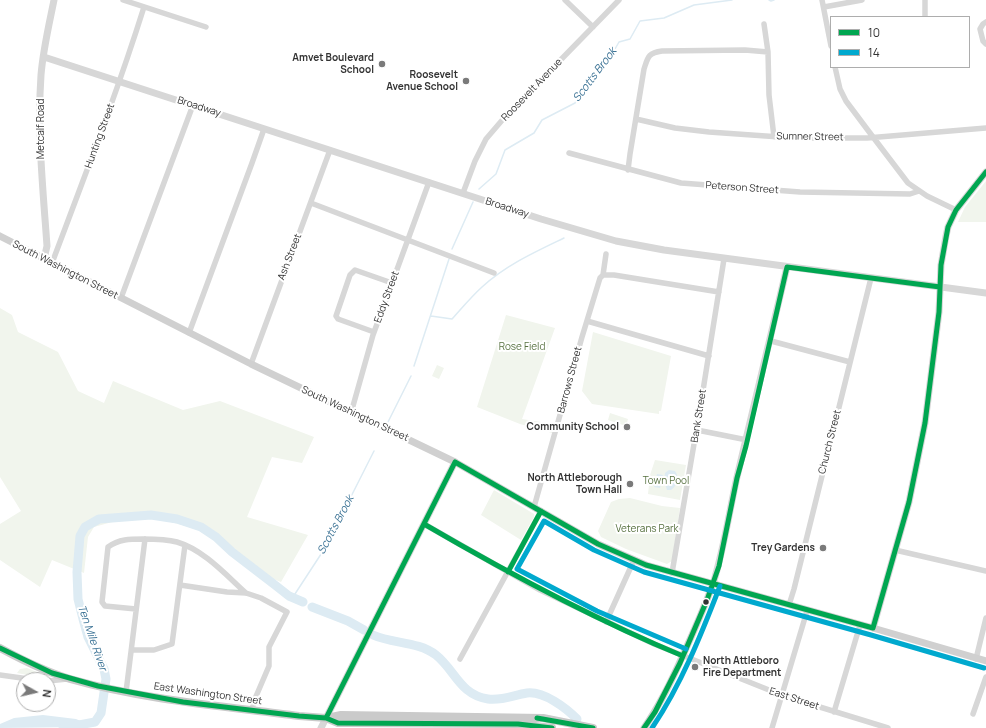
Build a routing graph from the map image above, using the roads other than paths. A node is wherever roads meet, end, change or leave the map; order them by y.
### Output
1 (54, 0) edge
2 (123, 0) edge
3 (565, 0) edge
4 (620, 0) edge
5 (822, 0) edge
6 (862, 0) edge
7 (925, 0) edge
8 (144, 7) junction
9 (824, 7) junction
10 (925, 16) edge
11 (986, 22) edge
12 (764, 24) dead end
13 (206, 27) dead end
14 (593, 27) junction
15 (830, 40) edge
16 (986, 44) edge
17 (768, 52) junction
18 (44, 57) junction
19 (835, 68) edge
20 (120, 81) junction
21 (192, 105) junction
22 (636, 119) junction
23 (986, 128) edge
24 (264, 129) junction
25 (774, 137) junction
26 (873, 138) junction
27 (330, 150) junction
28 (569, 153) dead end
29 (628, 170) junction
30 (986, 172) edge
31 (429, 182) junction
32 (919, 191) junction
33 (463, 194) junction
34 (311, 203) junction
35 (956, 210) junction
36 (0, 236) edge
37 (408, 241) junction
38 (606, 254) dead end
39 (44, 259) junction
40 (724, 259) junction
41 (52, 263) junction
42 (787, 267) junction
43 (494, 273) dead end
44 (603, 275) junction
45 (871, 278) junction
46 (392, 282) junction
47 (940, 287) junction
48 (719, 292) junction
49 (986, 293) edge
50 (121, 298) junction
51 (587, 321) junction
52 (374, 332) junction
53 (189, 333) junction
54 (770, 340) junction
55 (708, 356) junction
56 (850, 362) junction
57 (250, 364) junction
58 (351, 413) junction
59 (697, 430) junction
60 (747, 440) junction
61 (456, 462) junction
62 (537, 509) junction
63 (424, 524) junction
64 (145, 539) junction
65 (184, 545) junction
66 (895, 550) junction
67 (634, 560) junction
68 (986, 571) edge
69 (508, 572) junction
70 (672, 573) junction
71 (713, 584) junction
72 (180, 585) junction
73 (246, 593) junction
74 (788, 605) junction
75 (136, 610) junction
76 (807, 610) junction
77 (986, 618) edge
78 (606, 622) junction
79 (860, 625) junction
80 (873, 628) junction
81 (0, 648) edge
82 (132, 650) junction
83 (683, 656) junction
84 (460, 659) dead end
85 (976, 659) junction
86 (986, 661) edge
87 (0, 675) edge
88 (986, 676) edge
89 (16, 677) edge
90 (69, 679) junction
91 (56, 681) edge
92 (126, 692) junction
93 (782, 695) junction
94 (252, 710) junction
95 (834, 712) junction
96 (973, 714) dead end
97 (326, 718) junction
98 (404, 726) edge
99 (321, 728) edge
100 (552, 728) edge
101 (593, 728) edge
102 (644, 728) edge
103 (772, 728) edge
104 (888, 728) edge

1 - 18 street, Metcalf Road
2 - 8 street
3 - 14 street
4 - 14 street, Roosevelt Avenue
5 - 9 street
6 - 9 street
7 - 10 street
8 - 13 street
8 - 20 street, Hunting Street
9 - 15 street
11 - 16 street
12 - 17 street
14 - 33 street, Roosevelt Avenue
17 - 22 street
17 - 25 street
18 - 20 street, Broadway
18 - 39 street, Metcalf Road
19 - 26 street
20 - 21 street, Broadway
20 - 41 street, Hunting Street
21 - 24 street, Broadway
21 - 50 street
22 - 25 street, Sumner Street
22 - 29 street
23 - 26 street, Sumner Street
24 - 27 street, Broadway
24 - 53 street
25 - 26 street, Sumner Street
26 - 32 street
27 - 31 street, Broadway
27 - 34 street, Ash Street
28 - 29 street, Peterson Street
29 - 32 street, Peterson Street
30 - 35 street
31 - 33 street, Broadway
31 - 37 street, Eddy Street
32 - 35 street
33 - 40 street, Broadway
34 - 37 street
34 - 57 street, Ash Street
35 - 47 street
36 - 39 main road, South Washington Street
37 - 43 street
37 - 46 street, Eddy Street
38 - 44 street, Barrows Street
39 - 41 main road, South Washington Street
40 - 42 street, Broadway
40 - 48 street, Bank Street
41 - 50 main road, South Washington Street
42 - 45 street, Broadway
42 - 54 street
44 - 48 street
44 - 51 street, Barrows Street
45 - 47 street, Broadway
45 - 56 street, Church Street
46 - 52 street, Eddy Street
46 - 52 street
47 - 49 street, Broadway
47 - 66 street
48 - 55 street, Bank Street
50 - 53 main road, South Washington Street
51 - 55 street
51 - 62 street, Barrows Street
52 - 58 street, Eddy Street
53 - 57 main road, South Washington Street
54 - 56 street
54 - 60 street
55 - 59 street, Bank Street
56 - 74 street, Church Street
57 - 58 main road, South Washington Street
58 - 61 main road, South Washington Street
59 - 60 street
59 - 70 street, Bank Street
60 - 71 street
61 - 62 main road, South Washington Street
61 - 63 street
62 - 67 main road, South Washington Street
62 - 69 street, Barrows Street
63 - 69 street, East Street
63 - 97 street
64 - 65 street
64 - 75 street
64 - 75 street
65 - 72 street
65 - 73 street
66 - 68 street
66 - 80 street
67 - 70 main road, South Washington Street
67 - 78 street
69 - 78 street, East Street
69 - 84 street, Barrows Street
70 - 71 main road, South Washington Street
71 - 74 main road, South Washington Street
71 - 83 main road
72 - 73 street
72 - 82 street
73 - 94 street
74 - 76 main road, South Washington Street
75 - 82 street
76 - 79 main road, South Washington Street
76 - 93 street
77 - 85 street
78 - 83 street, East Street
79 - 80 main road, South Washington Street
79 - 95 street
80 - 85 main road, South Washington Street
81 - 90 main road, East Washington Street
82 - 92 street
83 - 93 street, East Street
83 - 102 main road
85 - 86 main road, South Washington Street
87 - 89 street
88 - 96 street
90 - 91 street
90 - 92 main road, East Washington Street
92 - 94 main road, East Washington Street
93 - 95 street, East Street
93 - 103 street
94 - 97 main road, East Washington Street
95 - 104 street, East Street
97 - 98 main road, East Washington Street
97 - 99 street
97 - 101 main road, East Washington Street
98 - 100 main road, East Washington Street

